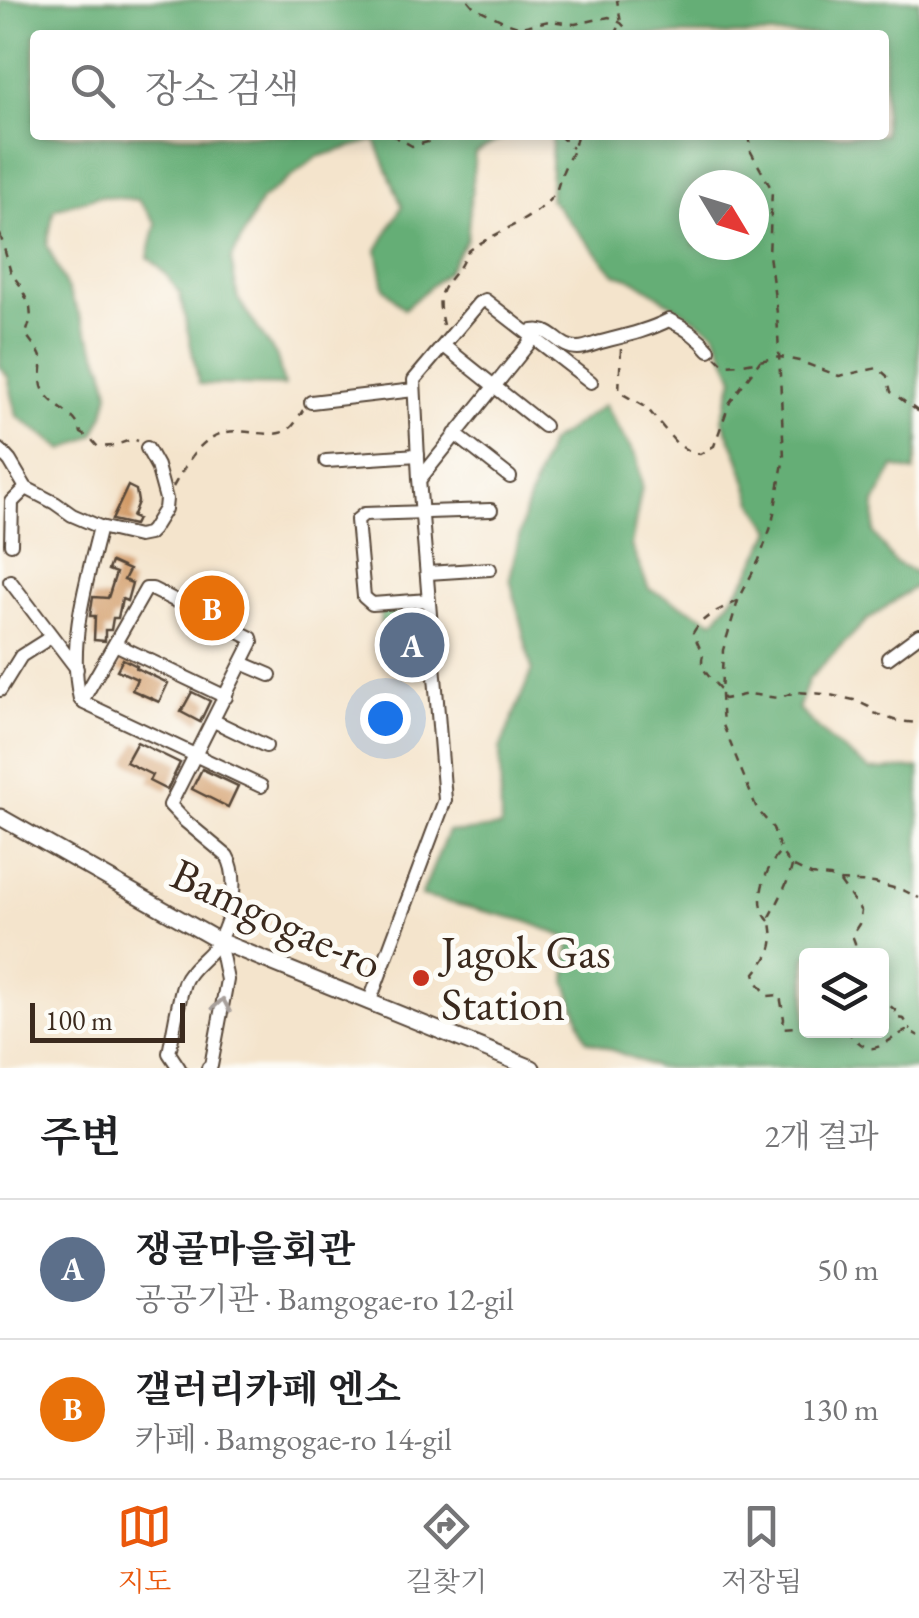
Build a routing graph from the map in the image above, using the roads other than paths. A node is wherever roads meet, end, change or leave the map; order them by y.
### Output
1 (531, 334) junction
2 (445, 343) junction
3 (709, 350) road end
4 (591, 382) dead end
5 (495, 386) junction
6 (414, 390) junction
7 (311, 402) road end
8 (544, 426) dead end
9 (455, 434) junction
10 (146, 448) road end
11 (0, 450) edge
12 (418, 455) junction
13 (326, 462) dead end
14 (510, 476) dead end
15 (419, 479) junction
16 (26, 488) junction
17 (490, 510) dead end
18 (422, 512) junction
19 (100, 527) junction
20 (11, 544) dead end
21 (490, 569) dead end
22 (428, 573) junction
23 (10, 581) dead end
24 (430, 600) junction
25 (919, 635) edge
26 (51, 637) junction
27 (115, 644) junction
28 (888, 658) dead end
29 (242, 663) junction
30 (78, 670) junction
31 (270, 675) dead end
32 (0, 690) edge
33 (226, 696) junction
34 (82, 701) junction
35 (214, 721) junction
36 (266, 746) dead end
37 (196, 756) junction
38 (260, 786) dead end
39 (0, 817) edge
40 (219, 940) junction
41 (369, 1004) junction
42 (169, 1053) junction
43 (170, 1068) edge
44 (179, 1068) edge
45 (208, 1068) edge
46 (532, 1068) edge

1 - 2 street
1 - 3 street
1 - 4 street
1 - 5 street
2 - 5 street
2 - 6 street
5 - 8 street
5 - 9 street
6 - 7 street
6 - 12 street
9 - 14 street
9 - 15 street
10 - 19 street
11 - 16 street
12 - 13 street
12 - 15 street
15 - 18 street
16 - 19 street
16 - 20 street
17 - 18 street
18 - 22 street
18 - 24 street
19 - 30 street
21 - 22 street
22 - 24 street
23 - 26 street
24 - 41 street
25 - 28 street
26 - 30 street
26 - 32 street
27 - 29 street
27 - 33 street
27 - 34 street
29 - 31 street
29 - 33 street
30 - 34 street
33 - 35 street
34 - 37 street
35 - 36 street
35 - 37 street
37 - 38 street
37 - 40 street
39 - 40 main road, Bamgogae-ro
40 - 41 main road, Bamgogae-ro
40 - 42 street
45 -> 40 street
41 - 46 main road, Bamgogae-ro
42 - 43 street
42 - 44 street

